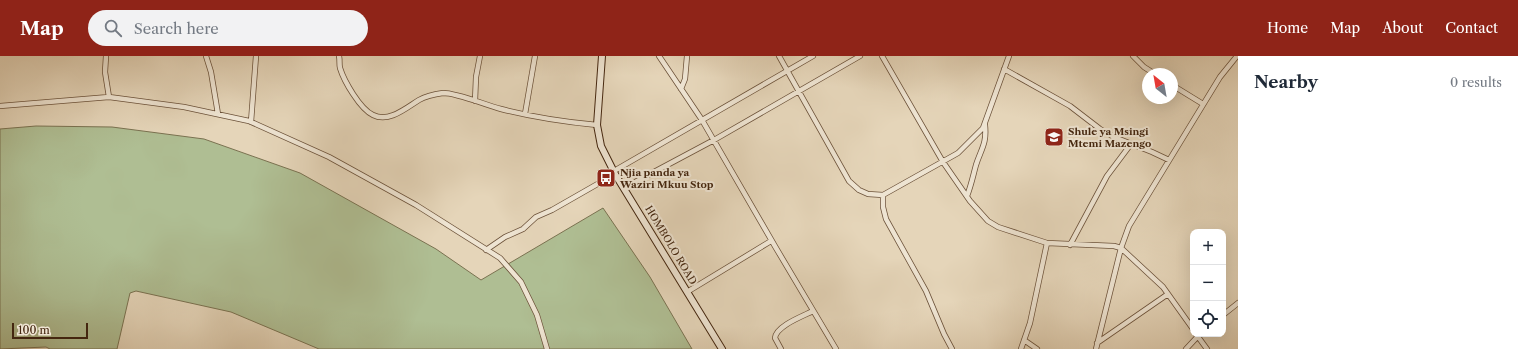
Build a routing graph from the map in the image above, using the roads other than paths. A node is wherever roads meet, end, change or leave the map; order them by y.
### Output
1 (106, 56) edge
2 (206, 56) edge
3 (256, 56) edge
4 (339, 56) edge
5 (480, 56) edge
6 (535, 56) edge
7 (602, 56) edge
8 (654, 56) edge
9 (659, 56) edge
10 (687, 56) edge
11 (779, 56) edge
12 (813, 56) edge
13 (860, 56) edge
14 (882, 56) edge
15 (1009, 56) edge
16 (1133, 56) edge
17 (1237, 56) edge
18 (1004, 68) junction
19 (1146, 68) edge
20 (788, 70) junction
21 (681, 89) junction
22 (1178, 89) edge
23 (800, 91) junction
24 (109, 97) junction
25 (475, 101) junction
26 (1203, 104) junction
27 (0, 106) edge
28 (218, 114) junction
29 (525, 114) junction
30 (702, 120) junction
31 (251, 122) junction
32 (984, 124) junction
33 (597, 125) junction
34 (714, 140) junction
35 (1131, 144) junction
36 (1169, 160) junction
37 (943, 162) junction
38 (615, 173) junction
39 (624, 188) junction
40 (883, 195) junction
41 (967, 196) junction
42 (771, 241) junction
43 (1048, 242) junction
44 (1070, 244) junction
45 (1121, 248) junction
46 (486, 250) junction
47 (687, 292) junction
48 (1168, 294) junction
49 (1238, 303) edge
50 (813, 311) junction
51 (1226, 313) edge
52 (1190, 325) edge
53 (1196, 337) edge
54 (1199, 337) edge
55 (1024, 340) junction
56 (1097, 343) junction
57 (547, 349) edge
58 (722, 349) edge
59 (781, 349) edge
60 (836, 349) edge
61 (952, 349) edge
62 (1021, 349) edge
63 (1037, 349) edge
64 (1096, 349) edge
65 (1186, 349) edge
66 (1207, 349) edge

1 - 24 street
2 - 28 street
3 - 31 street
4 - 25 street
5 - 25 street
6 - 29 street
7 - 33 street, HOMBOLO ROAD
8 - 9 street
9 - 21 street
10 - 21 street
11 - 20 street
12 - 20 street
13 - 23 street
14 - 37 street
15 - 18 street
16 - 19 street
17 - 26 street
18 - 32 street
18 - 35 street
20 - 23 street
20 - 30 street
21 - 30 street
22 - 26 street
23 - 34 street
23 - 40 street
24 - 27 street
24 - 28 street
25 - 29 street
26 - 36 street
28 - 31 street
29 - 33 street
30 - 34 street
30 - 38 street
31 - 46 street
32 - 37 street
32 - 41 street
33 - 38 street, HOMBOLO ROAD
34 - 39 street
34 - 42 street
35 - 36 street
35 - 44 street
36 - 45 street
37 - 40 street
37 - 41 street
38 - 39 street, HOMBOLO ROAD
38 - 46 street
39 - 47 street, HOMBOLO ROAD
40 - 61 street
41 - 43 street
42 - 47 street
42 - 50 street
43 - 44 street
43 - 55 street
44 - 45 street
45 - 48 street
45 - 56 street
46 - 57 street
47 - 58 street, HOMBOLO ROAD
48 - 52 street
48 - 56 street
49 - 51 street
50 - 59 street
50 - 60 street
53 - 65 street
54 - 66 street
55 - 62 street
55 - 63 street
56 - 64 street

